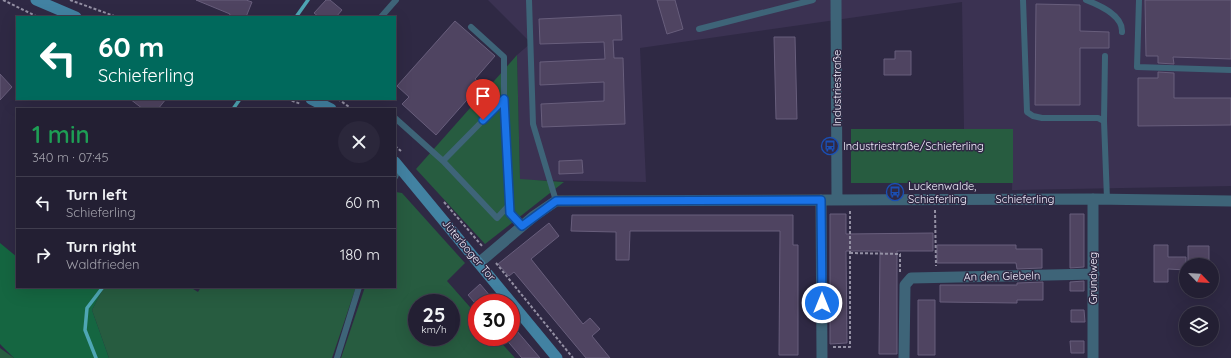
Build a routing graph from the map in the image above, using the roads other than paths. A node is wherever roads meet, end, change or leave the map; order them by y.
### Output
1 (36, 0) edge
2 (396, 0) edge
3 (529, 0) edge
4 (813, 0) edge
5 (836, 0) edge
6 (1022, 0) edge
7 (1086, 0) edge
8 (1139, 0) edge
9 (74, 16) edge
10 (382, 16) edge
11 (471, 27) dead end
12 (699, 28) dead end
13 (1122, 32) dead end
14 (1105, 56) dead end
15 (1231, 70) edge
16 (504, 99) junction
17 (309, 100) edge
18 (329, 108) edge
19 (396, 119) edge
20 (1104, 121) junction
21 (443, 161) junction
22 (397, 164) edge
23 (1093, 199) junction
24 (1107, 199) junction
25 (821, 200) junction
26 (837, 200) junction
27 (556, 201) junction
28 (1231, 201) edge
29 (510, 204) junction
30 (522, 226) junction
31 (480, 262) junction
32 (1094, 274) junction
33 (360, 288) edge
34 (822, 353) edge
35 (336, 358) edge
36 (558, 358) edge
37 (904, 358) edge
38 (1093, 358) edge

1 - 9 main road
2 - 10 lane
3 - 27 lane
4 - 12 lane
5 - 26 street, Industriestraße
6 - 20 lane
7 - 13 lane
8 - 15 lane
11 - 16 lane
14 - 20 lane
16 - 21 lane
16 - 29 lane
17 - 18 main road
19 - 21 lane
20 - 24 lane
21 - 29 lane
22 - 31 main road, Jüterboger Tor
23 - 24 street, Schieferling
23 - 26 street, Schieferling
23 - 32 street, Grundweg
24 - 28 street, Schieferling
25 - 26 street, Schieferling
25 - 27 street, Schieferling
25 - 34 street
27 - 30 street
29 - 30 lane
30 - 31 street
31 - 36 main road, Jüterboger Tor
32 - 37 street, An den Giebeln
32 - 38 street, Grundweg
33 - 35 lane

